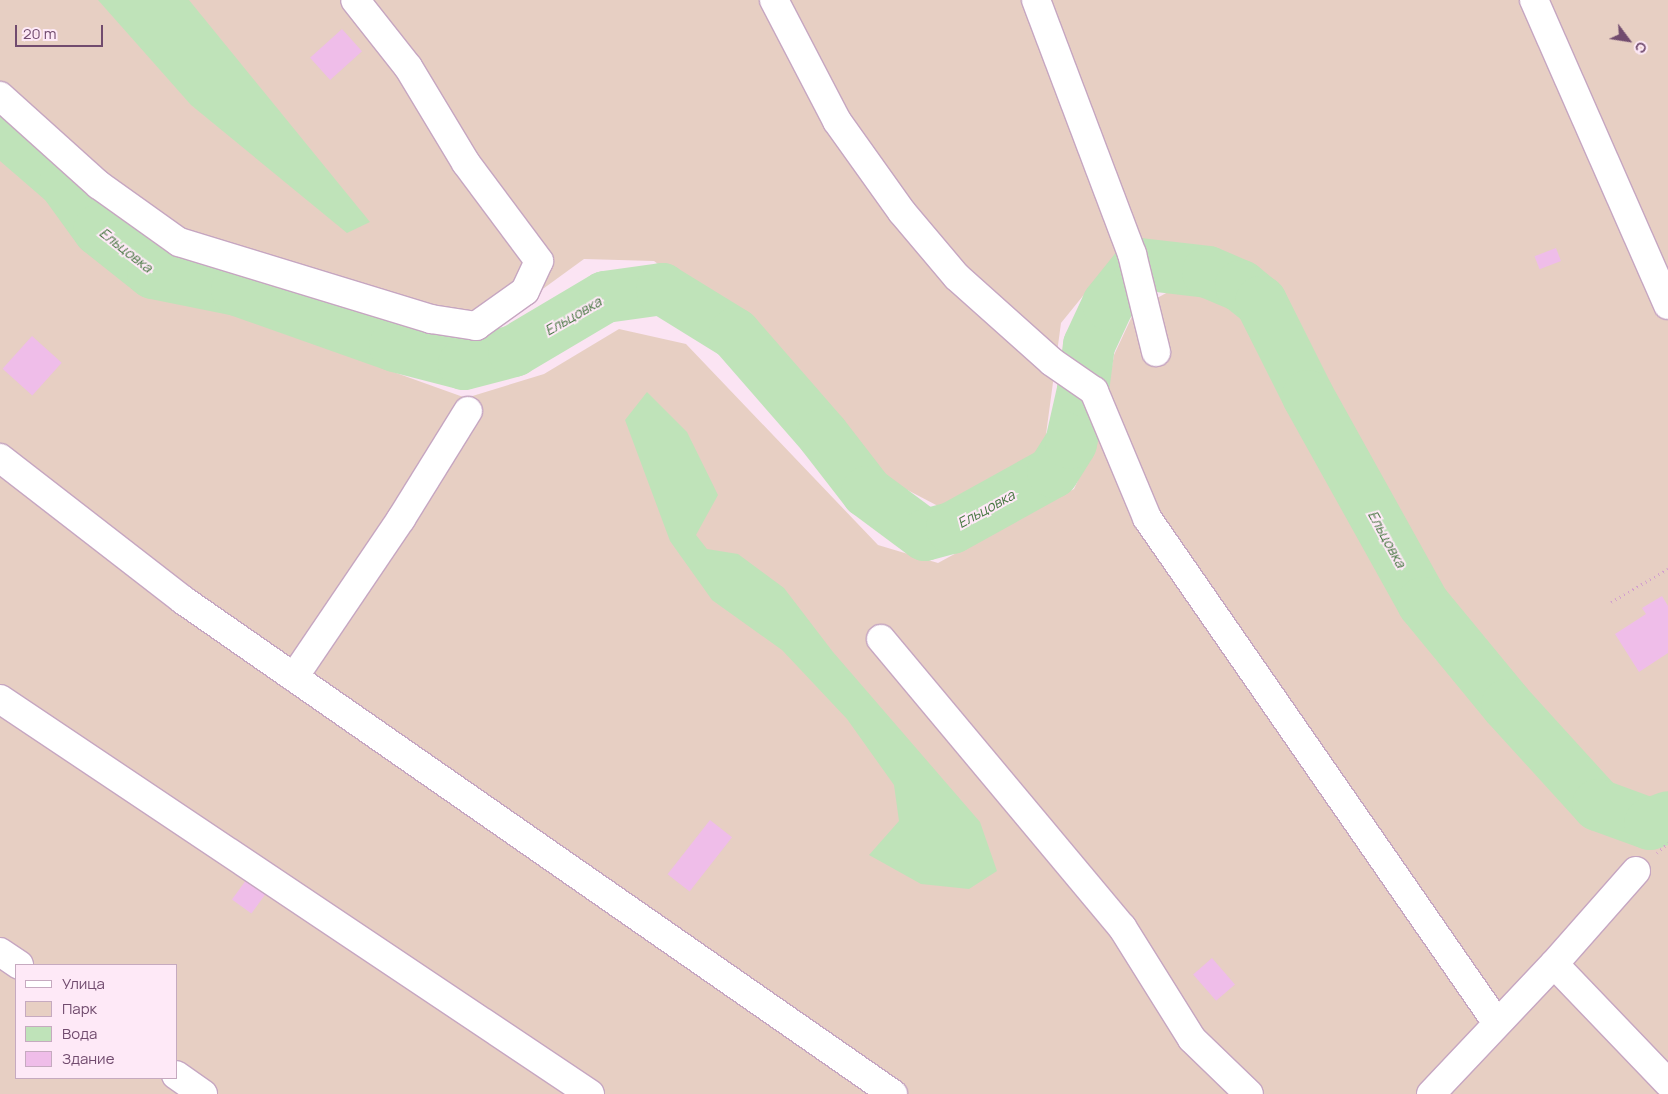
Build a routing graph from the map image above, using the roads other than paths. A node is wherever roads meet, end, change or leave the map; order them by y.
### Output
1 (355, 0) edge
2 (774, 0) edge
3 (1036, 0) edge
4 (1534, 0) edge
5 (0, 96) edge
6 (1668, 305) edge
7 (1156, 352) dead end
8 (468, 412) dead end
9 (0, 458) edge
10 (881, 639) dead end
11 (294, 677) junction
12 (0, 699) edge
13 (1636, 871) dead end
14 (0, 952) edge
15 (18, 964) edge
16 (1554, 964) junction
17 (1497, 1023) junction
18 (178, 1076) edge
19 (1668, 1084) edge
20 (203, 1094) edge
21 (590, 1094) edge
22 (893, 1094) edge
23 (1249, 1094) edge
24 (1432, 1094) edge

1 - 5 street
2 - 17 street
3 - 7 street
4 - 6 street
8 - 11 street
9 - 11 street
10 - 23 street
11 - 22 street
12 - 21 street
13 - 16 street
14 - 15 street
16 - 17 street
16 - 19 street
17 - 24 street
18 - 20 street

